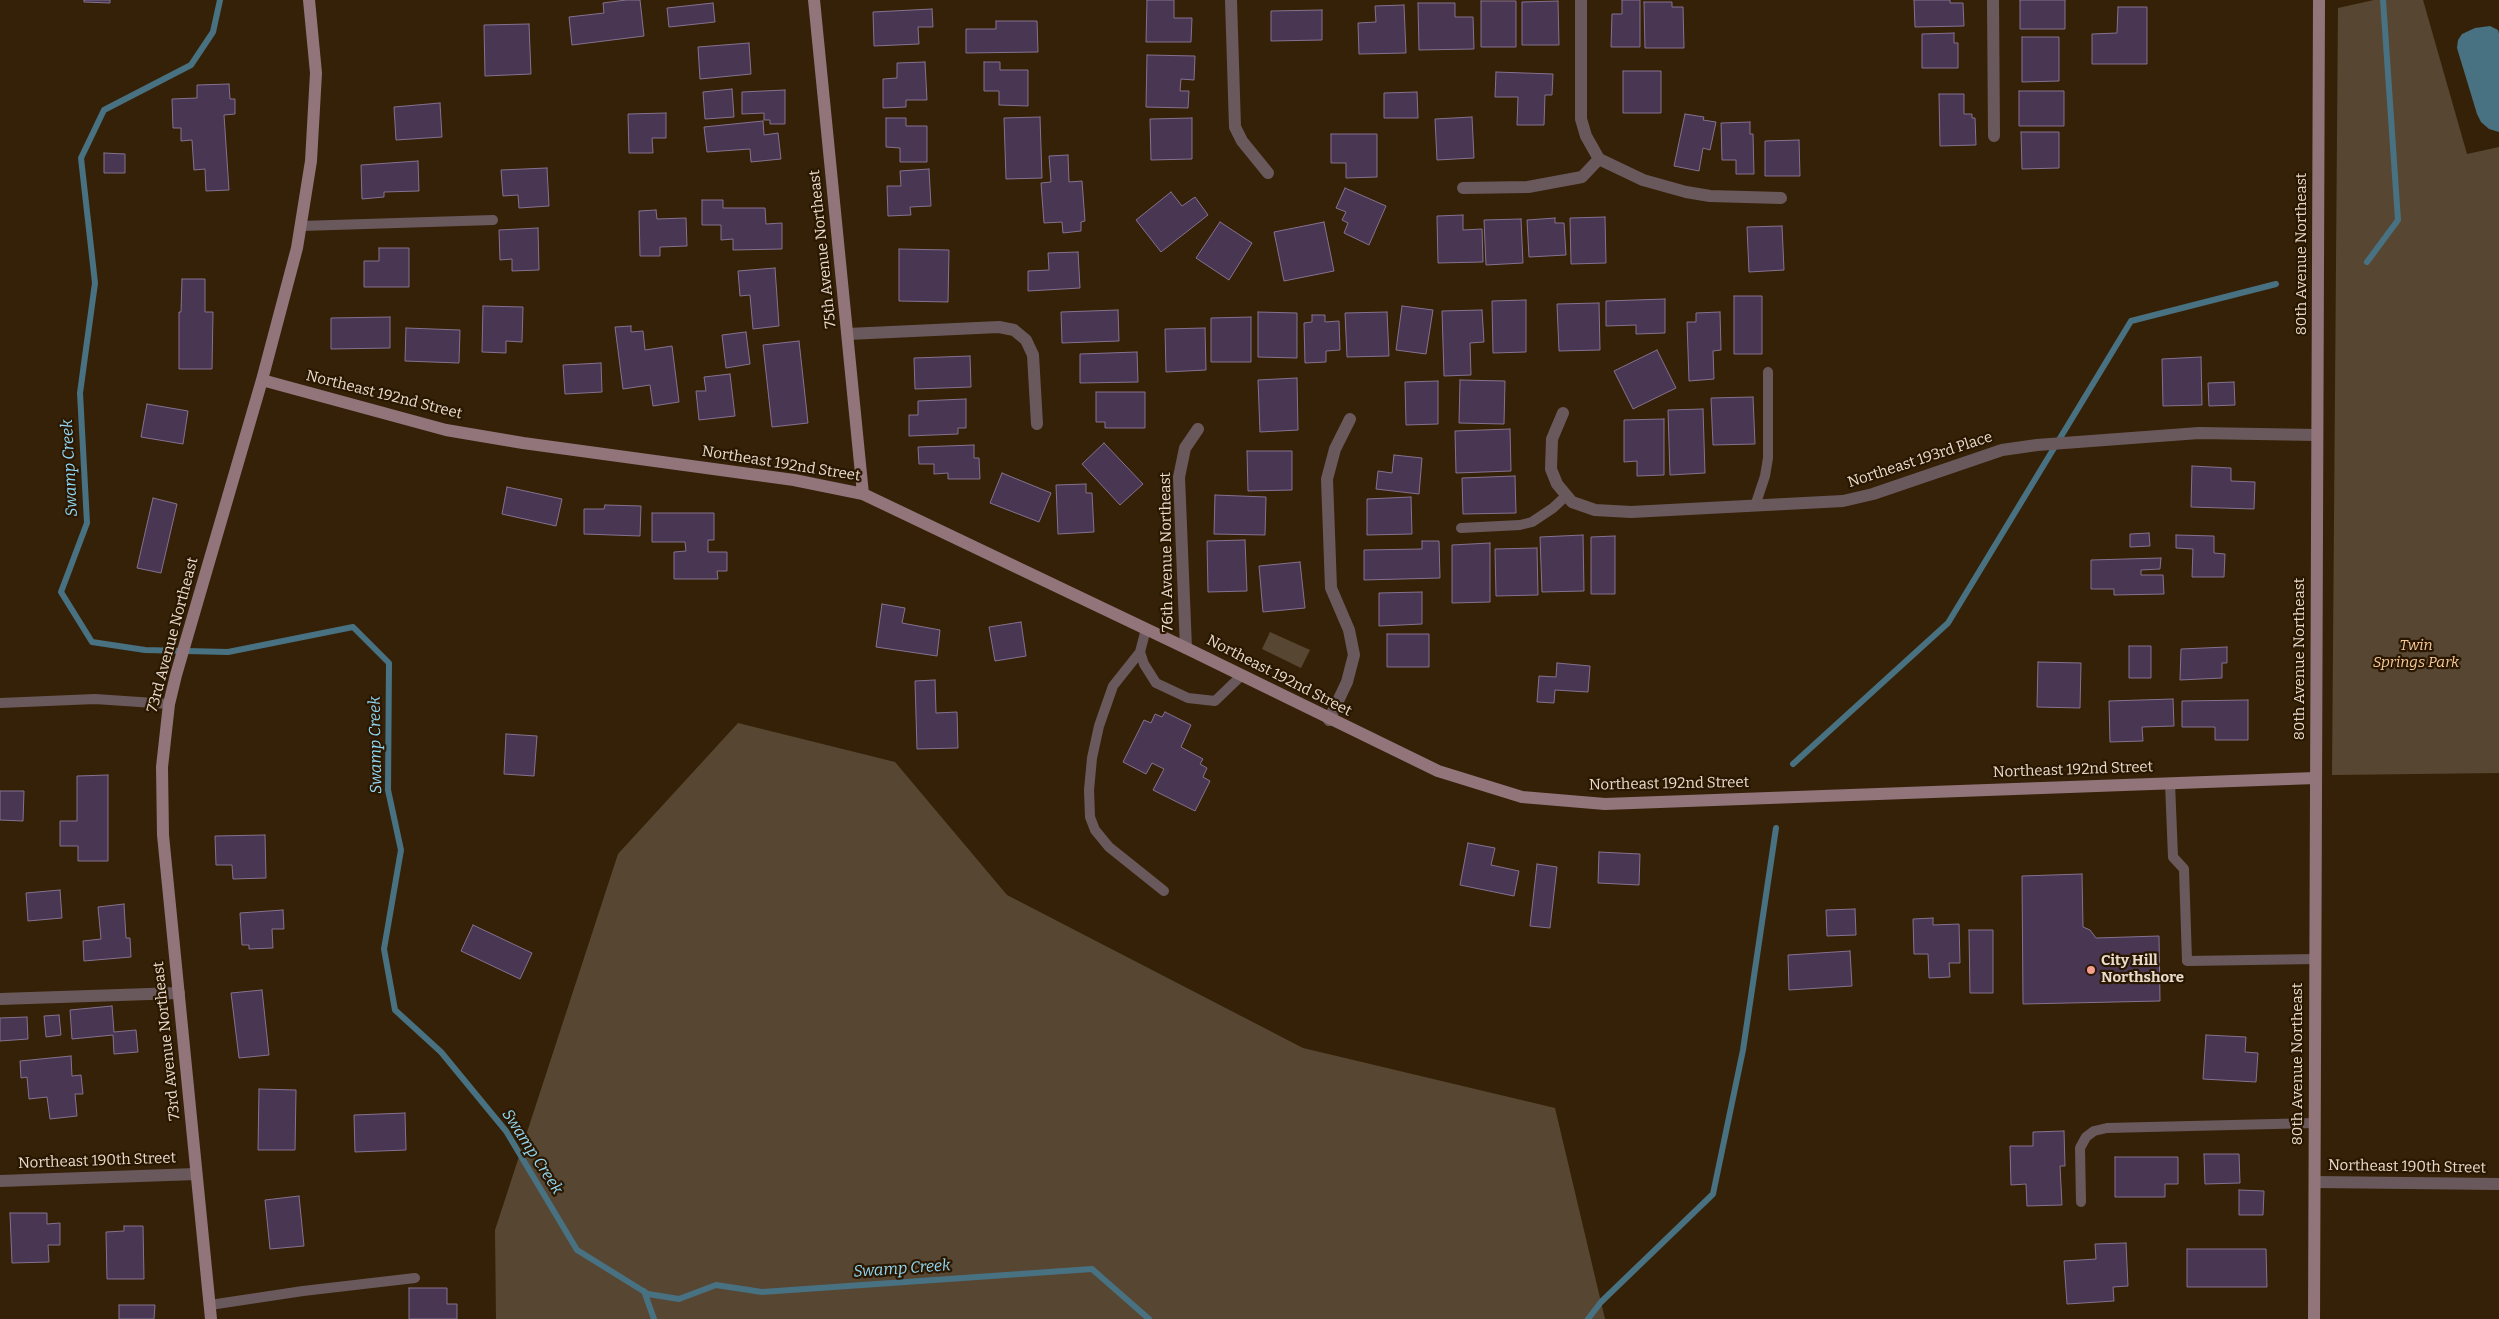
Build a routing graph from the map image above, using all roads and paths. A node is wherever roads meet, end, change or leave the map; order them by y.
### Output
1 (309, 0) edge
2 (814, 0) edge
3 (1231, 0) edge
4 (1581, 0) edge
5 (1994, 0) edge
6 (2319, 0) edge
7 (1994, 136) dead end
8 (1598, 159) junction
9 (1268, 173) dead end
10 (1463, 188) dead end
11 (1781, 198) dead end
12 (493, 220) dead end
13 (301, 226) junction
14 (848, 334) junction
15 (1768, 372) dead end
16 (262, 380) junction
17 (1563, 413) dead end
18 (1350, 419) dead end
19 (1037, 424) dead end
20 (1198, 429) dead end
21 (2317, 434) junction
22 (863, 494) junction
23 (1567, 495) junction
24 (1754, 506) junction
25 (1461, 528) dead end
26 (1146, 629) junction
27 (1186, 648) junction
28 (1140, 652) junction
29 (1242, 676) junction
30 (0, 703) edge
31 (169, 704) junction
32 (1329, 720) junction
33 (2316, 778) junction
34 (2170, 783) junction
35 (1164, 891) dead end
36 (2315, 959) junction
37 (179, 993) junction
38 (0, 999) edge
39 (2315, 1123) junction
40 (196, 1174) junction
41 (0, 1181) edge
42 (2314, 1182) junction
43 (2499, 1184) edge
44 (2081, 1202) dead end
45 (415, 1278) dead end
46 (210, 1305) junction
47 (211, 1319) edge
48 (2314, 1319) edge

1 - 13 street, 73rd Avenue Northeast
2 - 14 street, 75th Avenue Northeast
3 - 9 street
4 - 8 street
5 - 7 street
6 - 21 street, 80th Avenue Northeast
8 - 10 street
8 - 11 street
12 - 13 lane
13 - 16 street, 73rd Avenue Northeast
14 - 19 street
14 - 22 street, 75th Avenue Northeast
15 - 24 lane
16 - 22 street, Northeast 192nd Street
16 - 31 street, 73rd Avenue Northeast
17 - 23 street, Northeast 193rd Place
18 - 32 street
20 - 27 street, 76th Avenue Northeast
21 - 24 street, Northeast 193rd Place
21 - 33 street, 80th Avenue Northeast
22 - 26 street, Northeast 192nd Street
23 - 24 street, Northeast 193rd Place
23 - 25 lane
26 - 27 street, Northeast 192nd Street
26 - 28 lane
27 - 29 street, Northeast 192nd Street
28 - 29 lane
28 - 35 lane
29 - 32 street, Northeast 192nd Street
30 - 31 lane
31 - 37 street, 73rd Avenue Northeast
32 - 34 street, Northeast 192nd Street
33 - 34 street, Northeast 192nd Street
33 - 36 street, 80th Avenue Northeast
34 - 36 lane
36 - 39 street, 80th Avenue Northeast
37 - 38 street
37 - 40 street, 73rd Avenue Northeast
39 - 42 street, 80th Avenue Northeast
39 - 44 lane
40 - 41 street, Northeast 190th Street
40 - 46 street, 73rd Avenue Northeast
42 - 43 street, Northeast 190th Street
42 - 48 street, 80th Avenue Northeast
45 - 46 lane
46 - 47 street, 73rd Avenue Northeast

